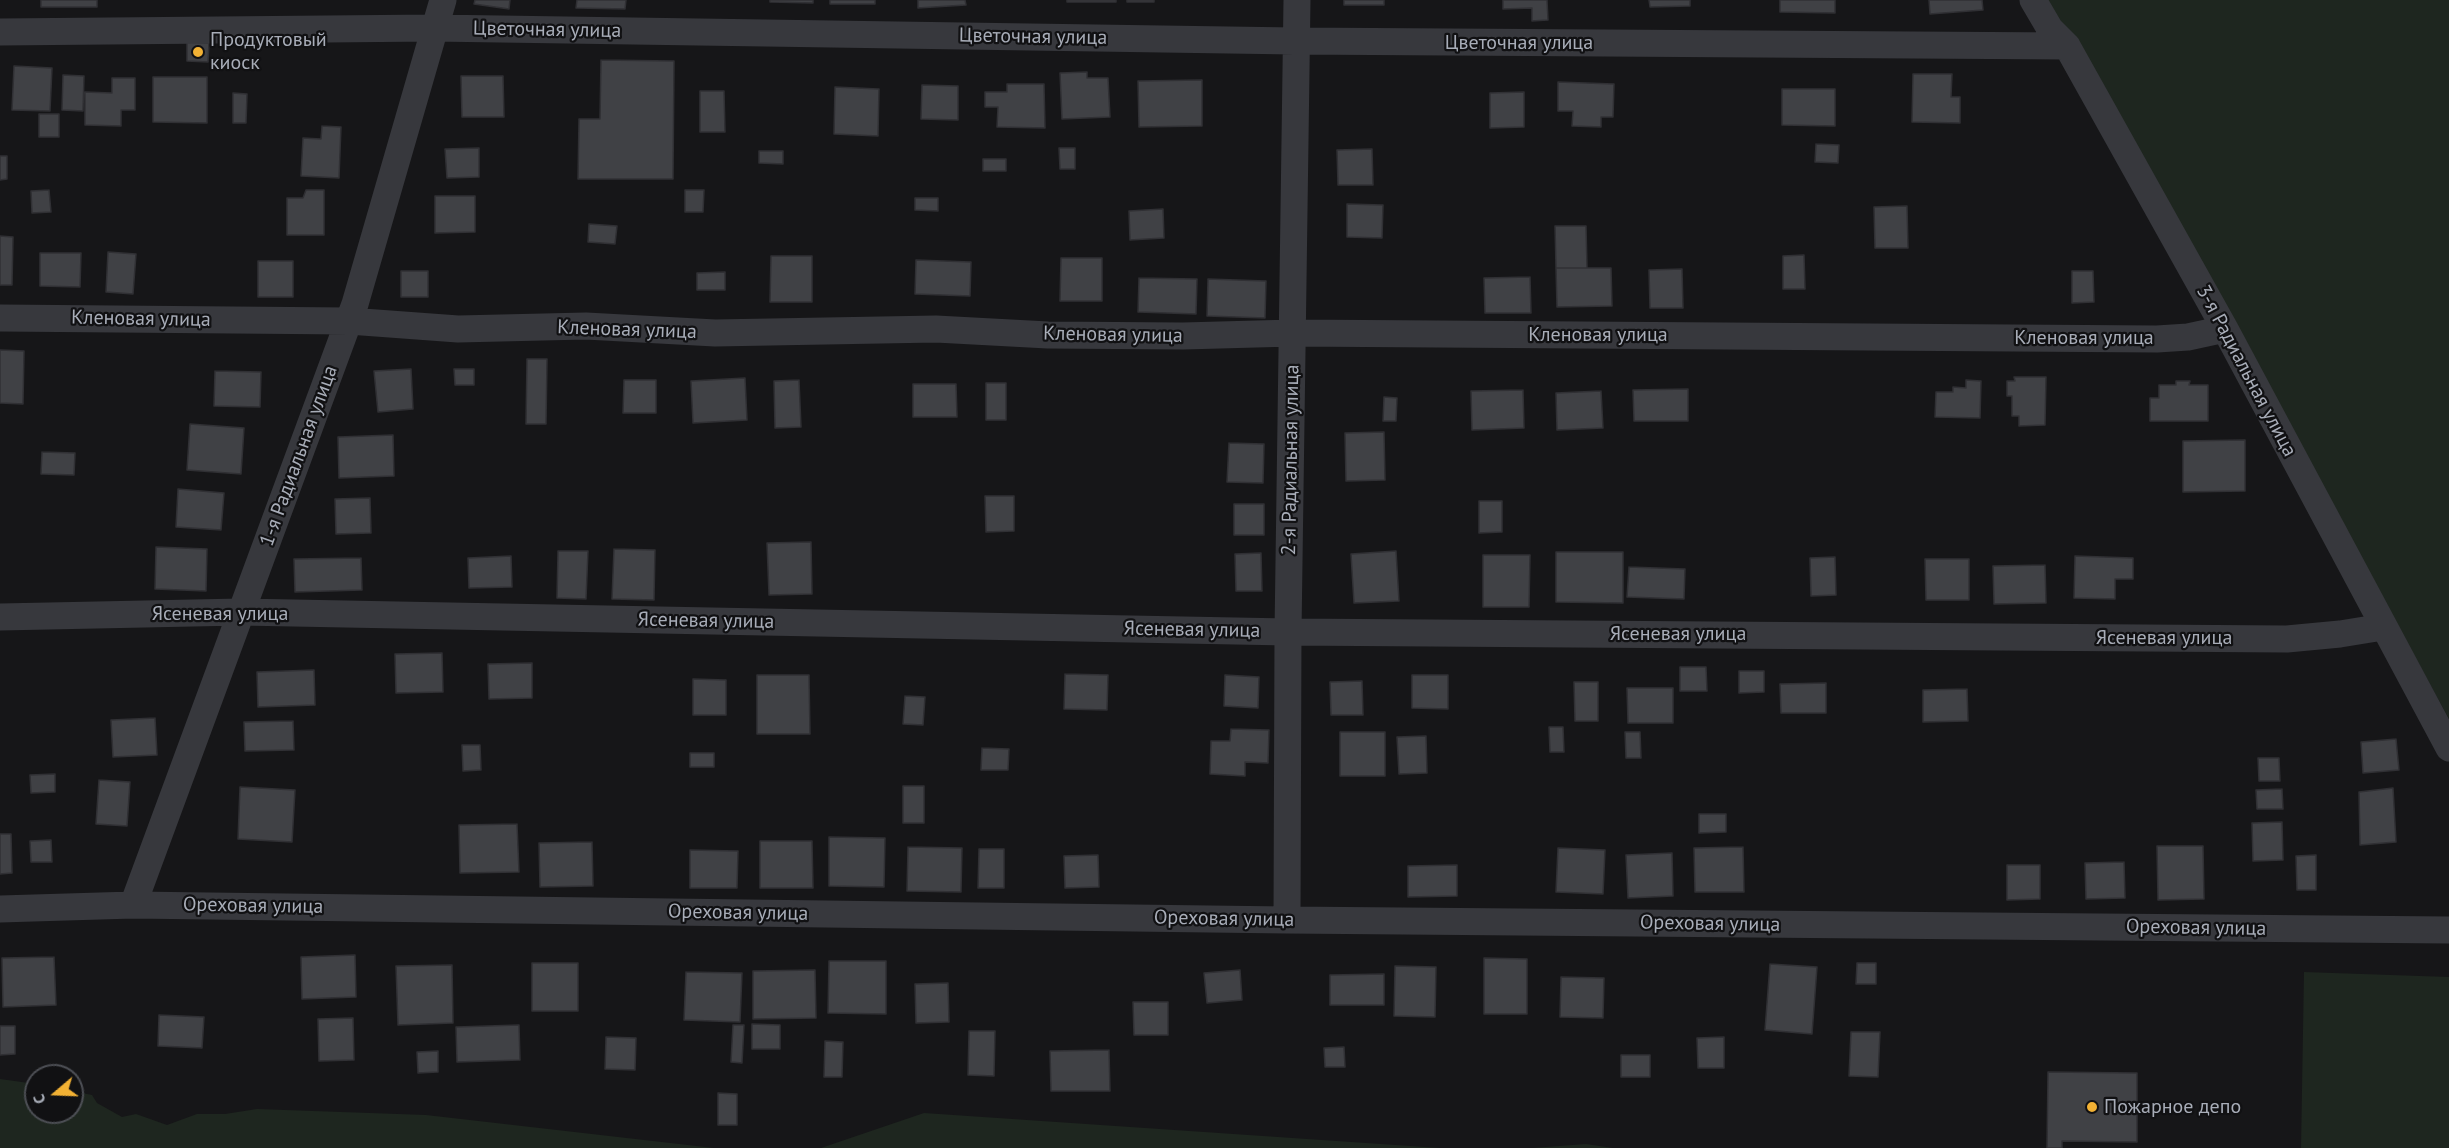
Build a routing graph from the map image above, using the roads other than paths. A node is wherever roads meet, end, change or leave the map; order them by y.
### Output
1 (443, 0) edge
2 (1297, 0) edge
3 (2033, 0) edge
4 (434, 28) junction
5 (0, 32) edge
6 (1295, 41) junction
7 (2067, 46) junction
8 (0, 318) edge
9 (349, 321) junction
10 (2225, 329) junction
11 (1293, 333) junction
12 (241, 612) junction
13 (0, 617) edge
14 (2383, 627) junction
15 (1288, 632) junction
16 (2449, 748) edge
17 (133, 905) junction
18 (0, 909) edge
19 (1287, 920) junction
20 (2449, 930) edge

1 - 4 street, 1-я Радиальная улица
2 - 6 street, 2-я Радиальная улица
3 - 7 street, 3-я Радиальная улица
4 - 5 street, Цветочная улица
4 - 6 street, Цветочная улица
4 - 9 street, 1-я Радиальная улица
6 - 7 street, Цветочная улица
6 - 11 street, 2-я Радиальная улица
7 - 10 street, 3-я Радиальная улица
8 - 9 street, Кленовая улица
9 - 11 street, Кленовая улица
9 - 12 street, 1-я Радиальная улица
10 - 11 street, Кленовая улица
10 - 14 street, 3-я Радиальная улица
11 - 15 street, 2-я Радиальная улица
12 - 13 street, Ясеневая улица
12 - 15 street, Ясеневая улица
12 - 17 street, 1-я Радиальная улица
14 - 15 street, Ясеневая улица
14 - 16 street, 3-я Радиальная улица
15 - 19 street, 2-я Радиальная улица
17 - 18 street, Ореховая улица
17 - 19 street, Ореховая улица
19 - 20 street, Ореховая улица

